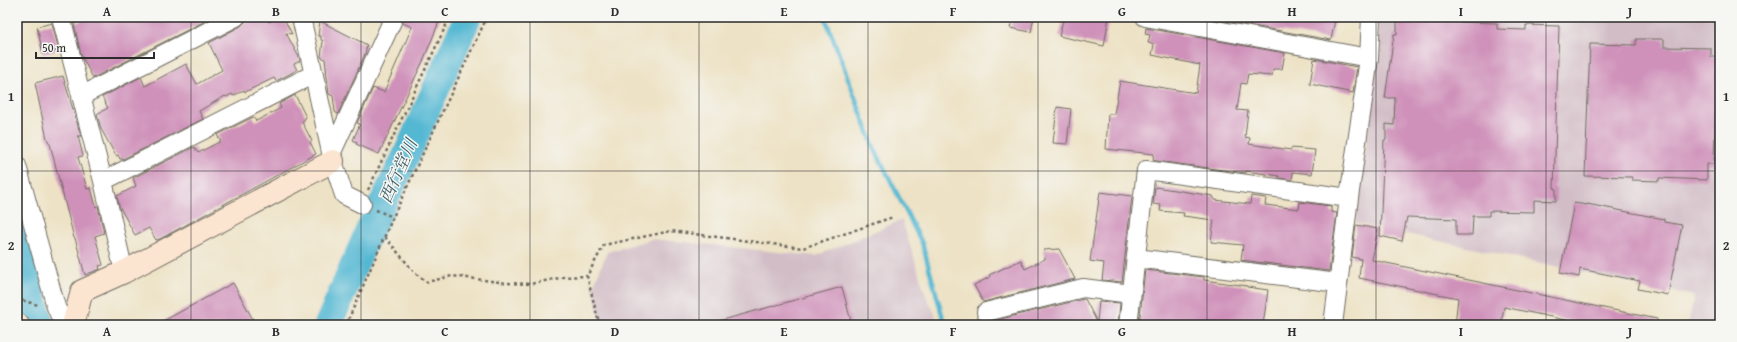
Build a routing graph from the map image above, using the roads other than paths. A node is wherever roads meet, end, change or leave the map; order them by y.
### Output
1 (61, 17) edge
2 (236, 17) edge
3 (301, 17) edge
4 (394, 17) edge
5 (1371, 17) edge
6 (1151, 18) edge
7 (1369, 58) junction
8 (314, 74) junction
9 (81, 96) junction
10 (332, 158) junction
11 (17, 166) edge
12 (103, 181) junction
13 (1349, 198) junction
14 (362, 204) road end
15 (1136, 258) junction
16 (124, 272) junction
17 (1338, 283) junction
18 (1131, 294) junction
19 (986, 312) dead end
20 (64, 325) edge
21 (73, 325) edge
22 (1128, 325) edge
23 (1334, 325) edge

1 - 9 street
2 - 9 street
3 - 8 street
4 - 10 street
5 - 7 street
6 - 7 street
7 - 13 street
8 - 10 street
8 - 12 street
9 - 12 street
10 - 14 street
10 - 16 street
11 - 20 street
12 - 16 street
13 - 15 street
13 - 17 street
15 - 17 street
15 - 18 street
16 - 21 street
17 - 23 street
18 - 19 street
18 - 22 street

